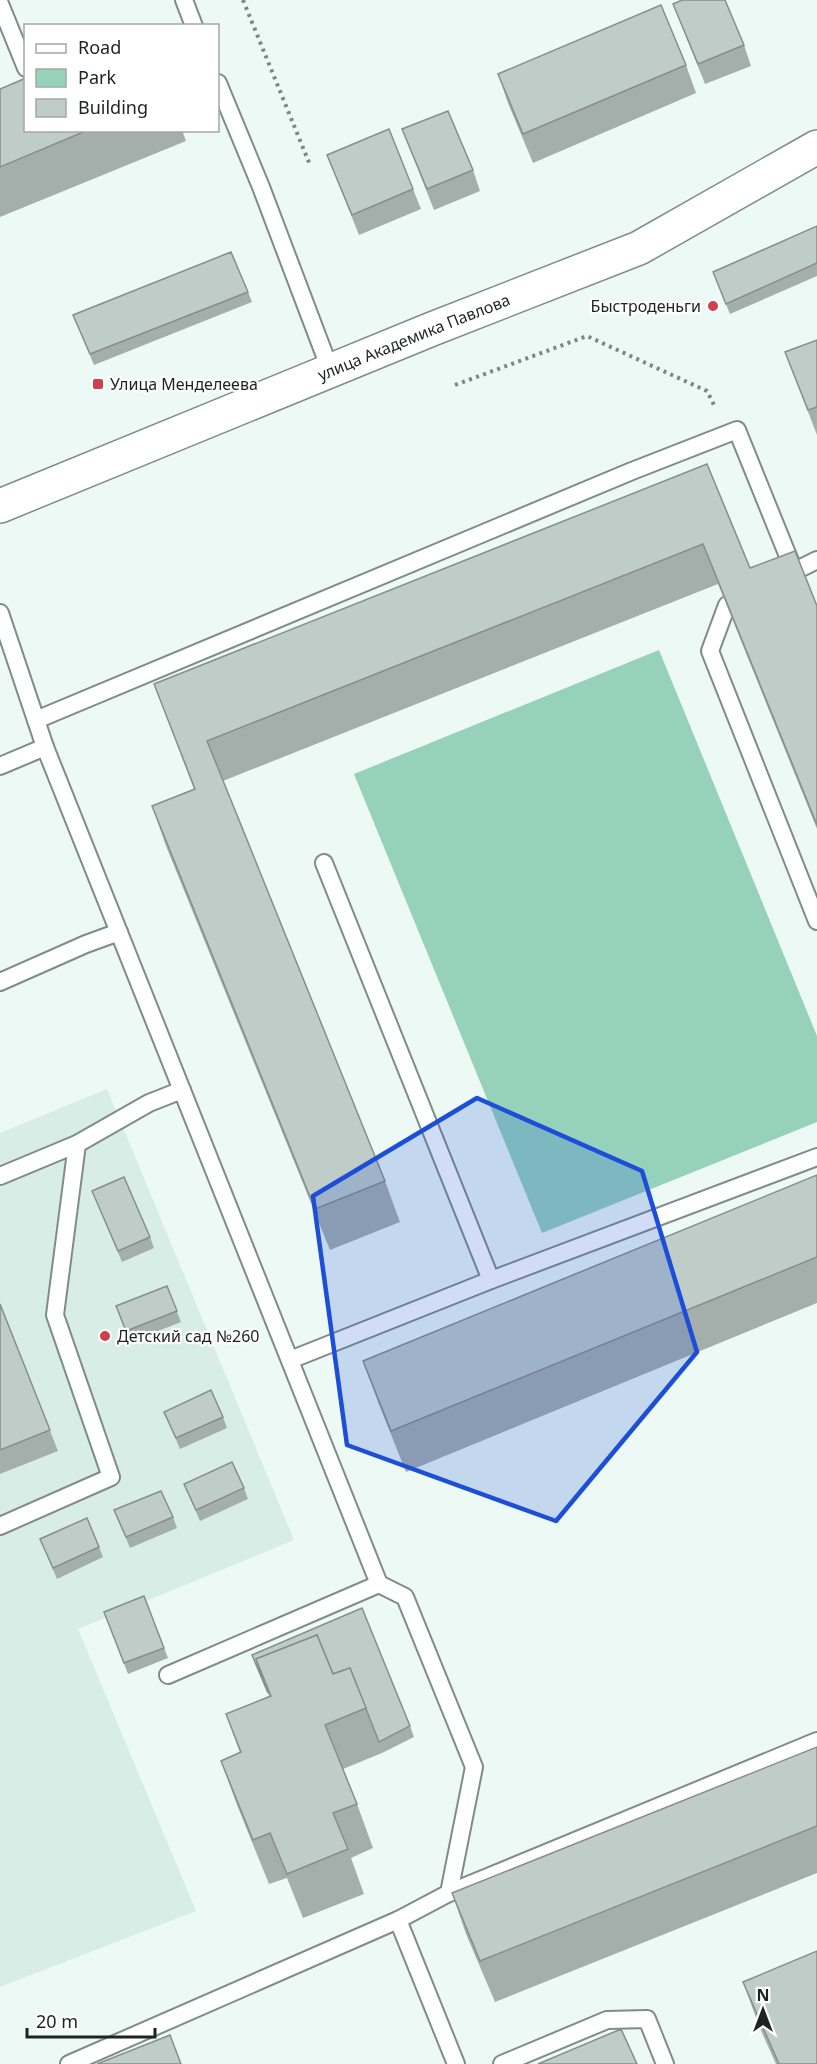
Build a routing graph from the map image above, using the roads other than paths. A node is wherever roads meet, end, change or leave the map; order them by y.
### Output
1 (184, 0) edge
2 (0, 4) edge
3 (193, 24) edge
4 (24, 63) edge
5 (219, 85) edge
6 (817, 147) edge
7 (331, 372) junction
8 (0, 506) edge
9 (817, 560) edge
10 (794, 571) junction
11 (766, 585) edge
12 (727, 605) edge
13 (0, 613) edge
14 (36, 720) junction
15 (45, 747) junction
16 (0, 766) edge
17 (324, 863) dead end
18 (817, 921) edge
19 (119, 932) junction
20 (0, 982) edge
21 (182, 1090) junction
22 (77, 1144) junction
23 (817, 1157) edge
24 (0, 1176) edge
25 (491, 1280) junction
26 (290, 1360) junction
27 (0, 1526) edge
28 (379, 1584) junction
29 (168, 1676) dead end
30 (817, 1741) edge
31 (449, 1893) junction
32 (398, 1920) junction
33 (69, 2064) edge
34 (456, 2064) edge
35 (502, 2064) edge
36 (665, 2064) edge

1 - 3 lane
2 - 4 lane
5 - 7 lane
6 - 7 main road, улица Академика Павлова
7 - 8 main road, улица Академика Павлова
9 - 10 lane
10 - 11 lane
10 - 14 lane
12 - 18 lane
13 - 14 lane
14 - 15 lane
15 - 16 lane
15 - 19 lane
17 - 25 lane
19 - 20 lane
19 - 21 lane
21 - 22 lane
21 - 26 lane
22 - 24 lane
22 - 27 lane
23 - 25 lane
25 - 26 lane
26 - 28 lane
28 - 29 lane
28 - 31 lane
30 - 31 lane
31 - 32 lane
32 - 33 lane
32 - 34 lane
35 - 36 lane

